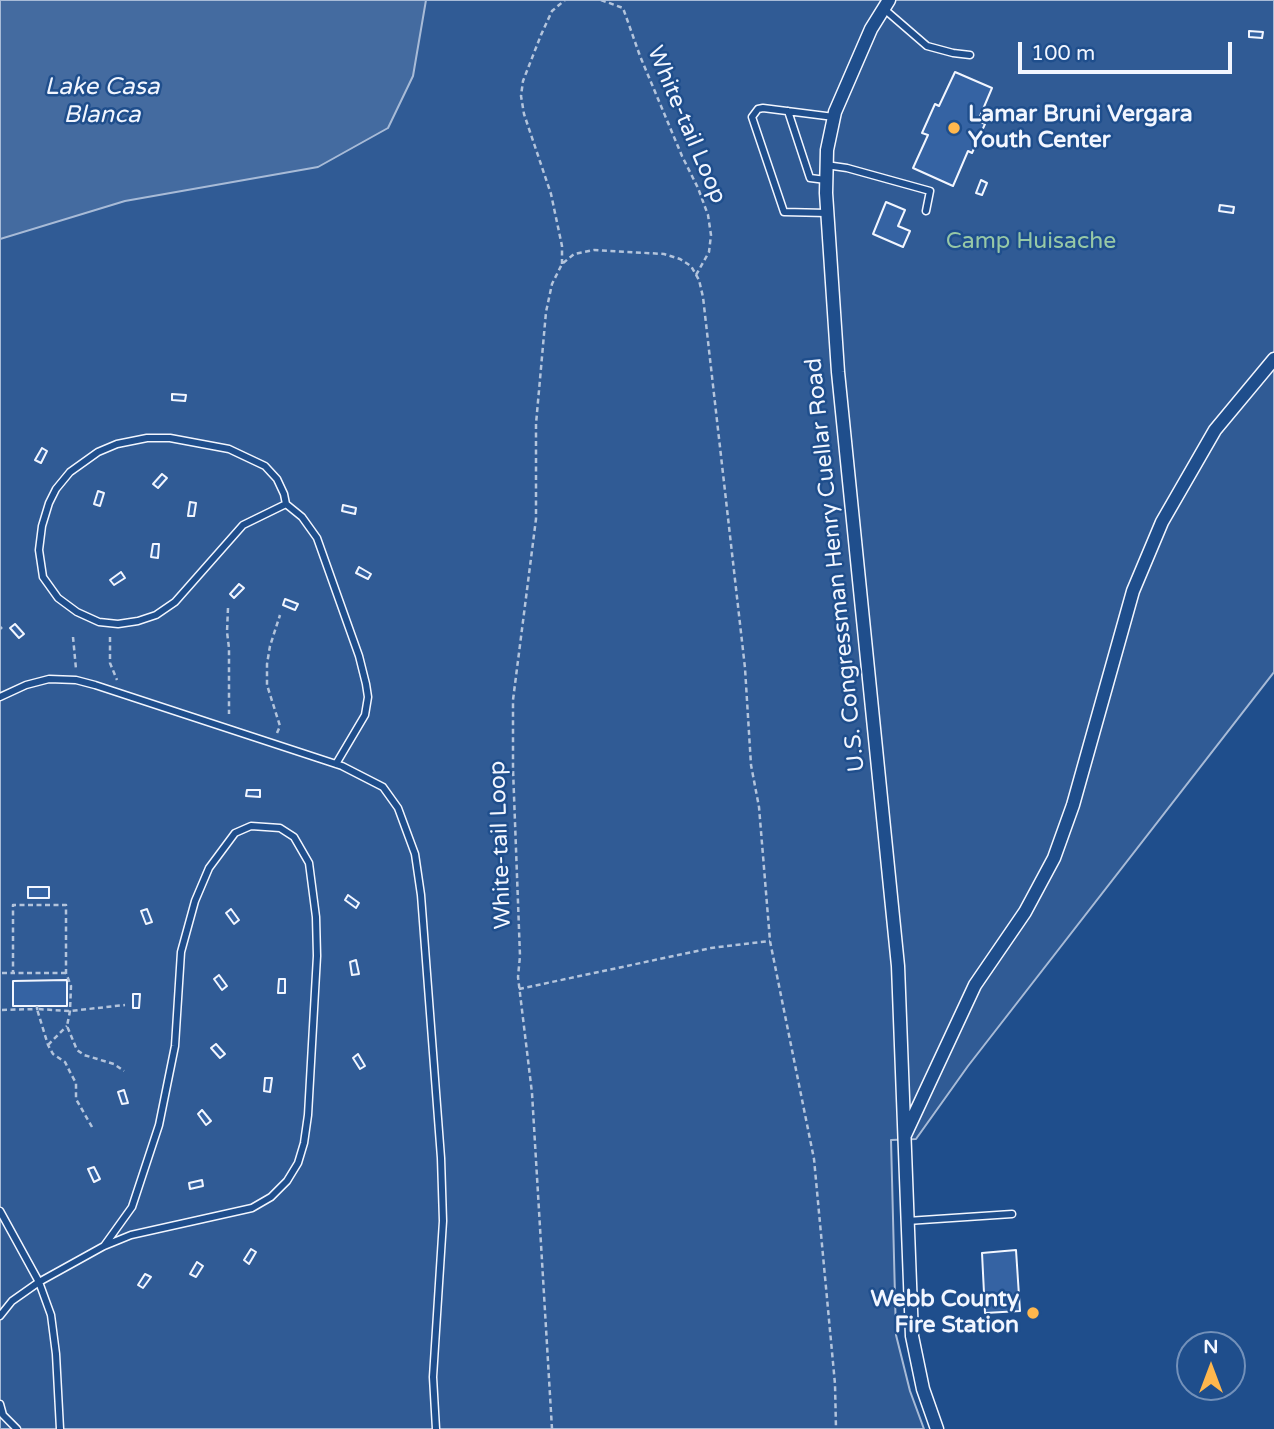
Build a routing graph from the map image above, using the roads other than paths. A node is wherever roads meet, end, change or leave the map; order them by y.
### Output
1 (886, 4) edge
2 (970, 55) dead end
3 (788, 111) junction
4 (834, 117) junction
5 (826, 165) junction
6 (826, 180) junction
7 (926, 211) dead end
8 (827, 213) junction
9 (1274, 359) edge
10 (286, 504) junction
11 (0, 697) edge
12 (336, 764) junction
13 (904, 1139) junction
14 (0, 1211) edge
15 (1012, 1214) dead end
16 (907, 1221) junction
17 (104, 1246) junction
18 (39, 1282) junction
19 (0, 1316) edge
20 (0, 1404) edge
21 (17, 1429) edge
22 (60, 1429) edge
23 (436, 1429) edge
24 (937, 1429) edge

1 - 2 lane
1 - 4 street, U.S. Congressman Henry Cuellar Road
3 - 4 lane
3 - 6 lane
3 - 8 lane
4 - 5 street, U.S. Congressman Henry Cuellar Road
5 - 6 street, U.S. Congressman Henry Cuellar Road
5 - 7 lane
6 - 8 street, U.S. Congressman Henry Cuellar Road
8 - 13 street, U.S. Congressman Henry Cuellar Road
9 - 13 street, U.S. Congressman Henry Cuellar Road
10 - 10 lane
10 - 12 lane
11 - 12 lane
12 - 23 lane
13 - 16 street, U.S. Congressman Henry Cuellar Road
14 - 18 lane
15 - 16 lane
16 - 24 street, U.S. Congressman Henry Cuellar Road
17 - 17 lane
17 - 18 lane
18 - 19 lane
18 - 22 lane
20 - 21 lane

